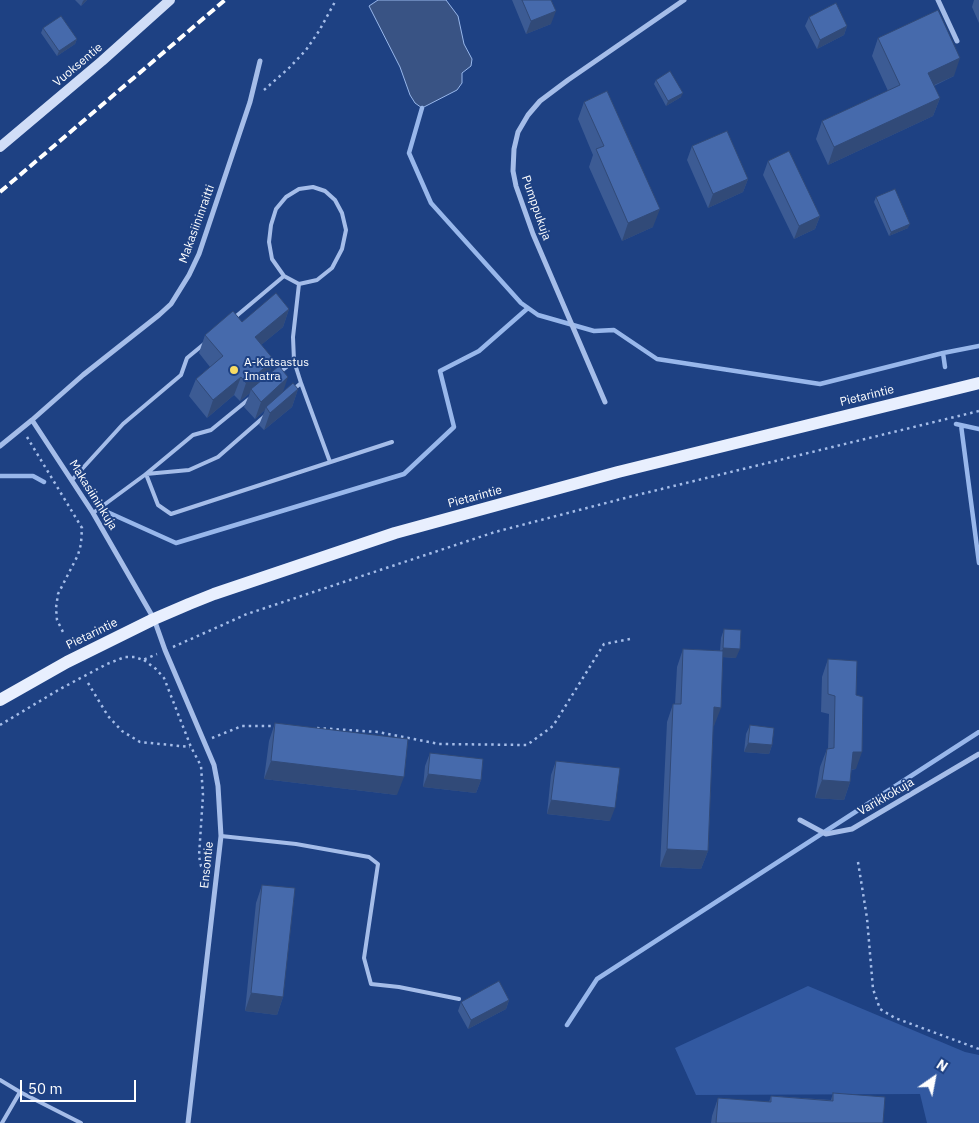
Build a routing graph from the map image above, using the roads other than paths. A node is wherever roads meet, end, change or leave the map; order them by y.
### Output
1 (170, 0) edge
2 (684, 0) edge
3 (938, 0) edge
4 (957, 41) dead end
5 (260, 61) dead end
6 (0, 147) edge
7 (284, 276) junction
8 (299, 284) junction
9 (232, 320) edge
10 (209, 339) edge
11 (294, 361) junction
12 (276, 376) edge
13 (301, 383) junction
14 (979, 383) edge
15 (256, 393) edge
16 (290, 393) edge
17 (605, 402) dead end
18 (271, 411) edge
19 (32, 420) junction
20 (392, 442) dead end
21 (0, 446) edge
22 (330, 462) junction
23 (146, 474) junction
24 (72, 480) junction
25 (93, 513) junction
26 (154, 619) junction
27 (0, 700) edge
28 (979, 754) edge
29 (800, 820) dead end
30 (221, 836) junction
31 (459, 999) dead end
32 (0, 1080) edge
33 (20, 1092) junction
34 (2, 1123) edge
35 (81, 1123) edge
36 (188, 1123) edge

1 - 6 street, Vuoksentie
2 - 17 street, Pumppukuja
3 - 4 street
5 - 19 street, Makasiininraitti
7 - 8 lane
7 - 8 lane
7 - 9 lane
8 - 11 lane
10 - 24 lane
11 - 12 lane
11 - 13 lane
13 - 16 lane
13 - 22 lane
14 - 26 main road, Pietarintie
15 - 23 lane
18 - 23 lane
19 - 21 street
19 - 24 street, Makasiininkuja
20 - 22 lane
22 - 23 lane
23 - 25 lane
24 - 25 street, Makasiininkuja
25 - 26 street, Makasiininkuja
26 - 27 main road, Pietarintie
26 - 30 street, Ensontie
28 - 29 street, Varikkokuja
30 - 31 lane
30 - 36 street, Ensontie
32 - 33 lane
33 - 34 lane
33 - 35 lane

